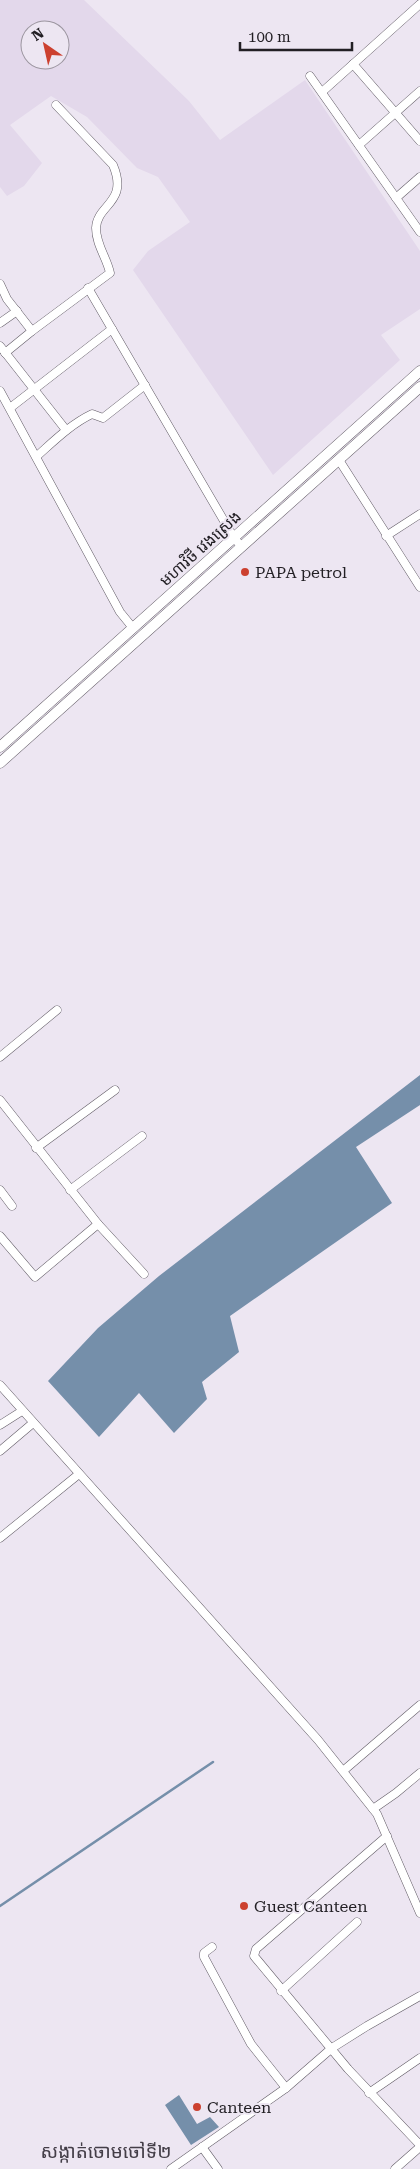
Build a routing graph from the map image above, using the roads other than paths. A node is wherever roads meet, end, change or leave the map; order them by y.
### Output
1 (420, 4) edge
2 (353, 64) junction
3 (310, 76) dead end
4 (420, 91) edge
5 (322, 92) junction
6 (56, 105) dead end
7 (396, 113) junction
8 (420, 141) edge
9 (359, 145) junction
10 (420, 177) edge
11 (396, 198) junction
12 (420, 232) edge
13 (0, 284) edge
14 (88, 288) junction
15 (17, 311) junction
16 (0, 323) edge
17 (112, 329) junction
18 (32, 331) junction
19 (3, 350) edge
20 (420, 371) edge
21 (144, 386) junction
22 (420, 387) edge
23 (0, 391) edge
24 (34, 392) junction
25 (385, 402) junction
26 (10, 408) junction
27 (394, 411) junction
28 (66, 430) junction
29 (37, 456) junction
30 (339, 460) junction
31 (420, 514) edge
32 (386, 536) junction
33 (234, 538) junction
34 (242, 547) junction
35 (420, 587) edge
36 (133, 628) junction
37 (0, 747) edge
38 (0, 763) edge
39 (57, 1010) dead end
40 (0, 1057) edge
41 (116, 1090) dead end
42 (0, 1100) edge
43 (142, 1136) dead end
44 (36, 1148) junction
45 (0, 1190) edge
46 (70, 1190) junction
47 (12, 1206) dead end
48 (98, 1224) junction
49 (0, 1236) edge
50 (144, 1274) dead end
51 (0, 1385) edge
52 (22, 1411) junction
53 (33, 1423) junction
54 (0, 1424) edge
55 (0, 1451) edge
56 (79, 1474) junction
57 (0, 1538) edge
58 (420, 1705) edge
59 (343, 1771) junction
60 (420, 1773) edge
61 (373, 1809) junction
62 (387, 1836) junction
63 (420, 1913) edge
64 (357, 1922) dead end
65 (212, 1947) dead end
66 (281, 1991) junction
67 (420, 1996) edge
68 (332, 2048) junction
69 (420, 2058) edge
70 (286, 2088) junction
71 (369, 2094) junction
72 (420, 2146) edge
73 (202, 2147) junction
74 (171, 2169) edge
75 (218, 2169) edge
76 (395, 2169) edge

1 - 2 street
2 - 5 street
2 - 7 street
3 - 5 street
4 - 7 street
5 - 9 street
6 - 14 street
7 - 8 street
7 - 9 street
9 - 11 street
10 - 11 street
11 - 12 street
13 - 15 street
14 - 17 street
14 - 18 street
15 - 16 street
15 - 18 street
17 - 21 street
17 - 24 street
18 - 19 street
19 - 24 street
20 - 25 main road, មហាវិថី វេងស្រេង
21 - 28 street
21 - 33 street
22 - 27 main road, មហាវិថី វេងស្រេង
23 - 26 street
24 - 26 street
24 - 28 street
25 - 27 main road
25 - 33 main road, មហាវិថី វេងស្រេង
26 - 29 street
27 - 30 main road, មហាវិថី វេងស្រេង
28 - 29 street
29 - 36 street
30 - 32 street
30 - 34 main road, មហាវិថី វេងស្រេង
31 - 32 street
32 - 35 street
33 - 34 street
33 - 36 main road, មហាវិថី វេងស្រេង
34 - 38 main road, មហាវិថី វេងស្រេង
36 - 37 main road, មហាវិថី វេងស្រេង
39 - 40 street
41 - 44 street
42 - 44 street
43 - 46 street
44 - 46 street
45 - 47 street
46 - 48 street
48 - 49 street
48 - 50 street
51 - 52 street
52 - 53 street
52 - 54 street
53 - 55 street
53 - 56 street
56 - 57 street
56 - 59 street
58 - 59 street
59 - 61 street
60 - 61 street
61 - 62 street
62 - 63 street
62 - 66 street
64 - 66 street
65 - 70 street
66 - 68 street
67 - 68 street
68 - 70 street
68 - 71 street
69 - 71 street
70 - 73 street
71 - 72 street
72 - 76 street
73 - 74 street
73 - 75 street

